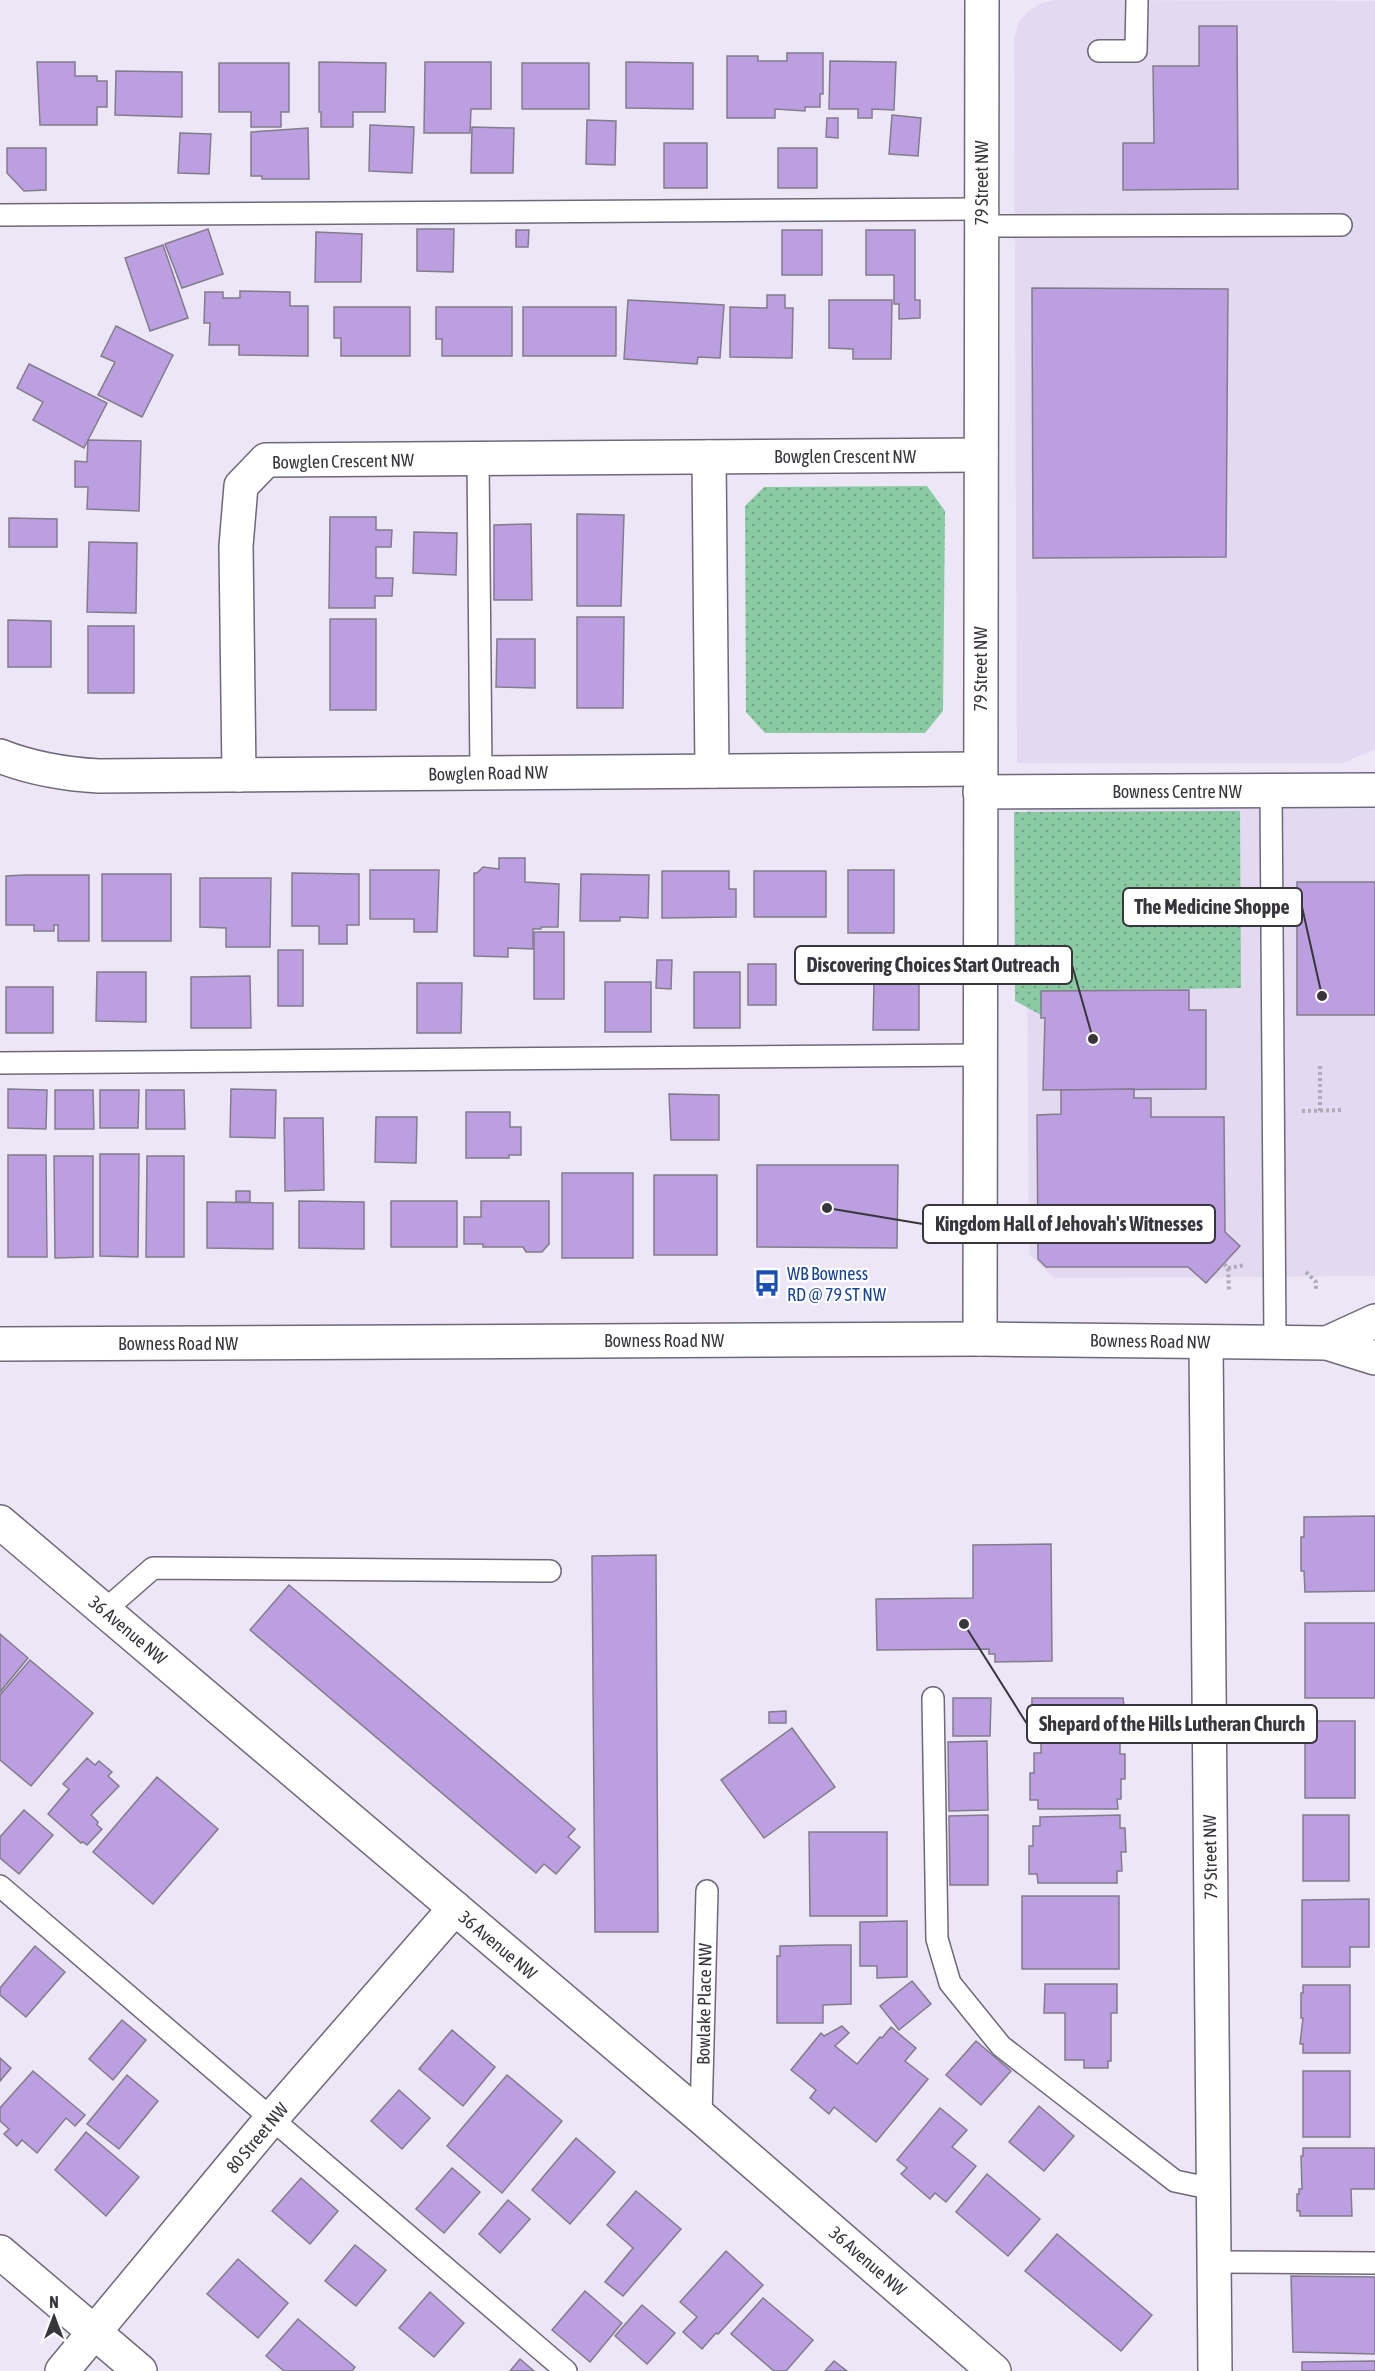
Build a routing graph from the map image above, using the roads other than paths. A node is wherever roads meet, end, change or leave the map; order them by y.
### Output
1 (982, 0) edge
2 (1137, 0) edge
3 (1099, 51) dead end
4 (0, 215) edge
5 (980, 217) junction
6 (1341, 225) dead end
7 (981, 454) junction
8 (709, 457) junction
9 (478, 459) junction
10 (0, 756) edge
11 (712, 771) junction
12 (481, 774) junction
13 (239, 775) junction
14 (980, 781) junction
15 (1271, 790) junction
16 (1375, 790) edge
17 (980, 1055) junction
18 (0, 1063) edge
19 (1375, 1322) edge
20 (980, 1339) junction
21 (1206, 1342) junction
22 (1275, 1342) junction
23 (1328, 1343) junction
24 (0, 1344) edge
25 (1375, 1358) edge
26 (0, 1522) edge
27 (550, 1571) dead end
28 (105, 1610) junction
29 (933, 1698) dead end
30 (0, 1886) edge
31 (707, 1891) dead end
32 (455, 1908) junction
33 (701, 2117) junction
34 (272, 2118) junction
35 (1213, 2189) junction
36 (0, 2252) edge
37 (1214, 2262) junction
38 (1375, 2263) edge
39 (95, 2333) junction
40 (62, 2371) edge
41 (140, 2371) edge
42 (566, 2371) edge
43 (994, 2371) edge
44 (1215, 2371) edge

1 - 5 street, 79 Street NW
2 - 3 lane
4 - 5 lane
5 - 6 lane
5 - 7 street, 79 Street NW
7 - 8 street, Bowglen Crescent NW
7 - 14 street, 79 Street NW
8 - 9 street, Bowglen Crescent NW
8 - 11 street
9 - 12 lane
9 - 13 street, Bowglen Crescent NW
10 - 13 street, Bowglen Road NW
11 - 12 street, Bowglen Road NW
11 - 14 street, Bowglen Road NW
12 - 13 street, Bowglen Road NW
14 - 15 street, Bowness Centre NW
14 - 17 street, 79 Street NW
15 - 16 street, Bowness Centre NW
15 - 22 lane
17 - 18 lane
17 - 20 street, 79 Street NW
19 - 23 street, Bowness Road NW
20 - 21 street, Bowness Road NW
20 - 24 street, Bowness Road NW
21 - 22 street, Bowness Road NW
21 - 35 street, 79 Street NW
22 - 23 street, Bowness Road NW
23 - 25 street, Bowness Road NW
26 - 28 street, 36 Avenue NW
27 - 28 lane
28 - 32 street, 36 Avenue NW
29 - 35 lane
30 - 34 lane
31 - 33 lane, Bowlake Place NW
32 - 33 street, 36 Avenue NW
32 - 34 street, 80 Street NW
33 - 43 street, 36 Avenue NW
34 - 39 street, 80 Street NW
34 - 42 lane
35 - 37 street, 79 Street NW
36 - 39 street
37 - 38 lane
37 - 44 street, 79 Street NW
39 - 40 street, 80 Street NW
39 - 41 street

